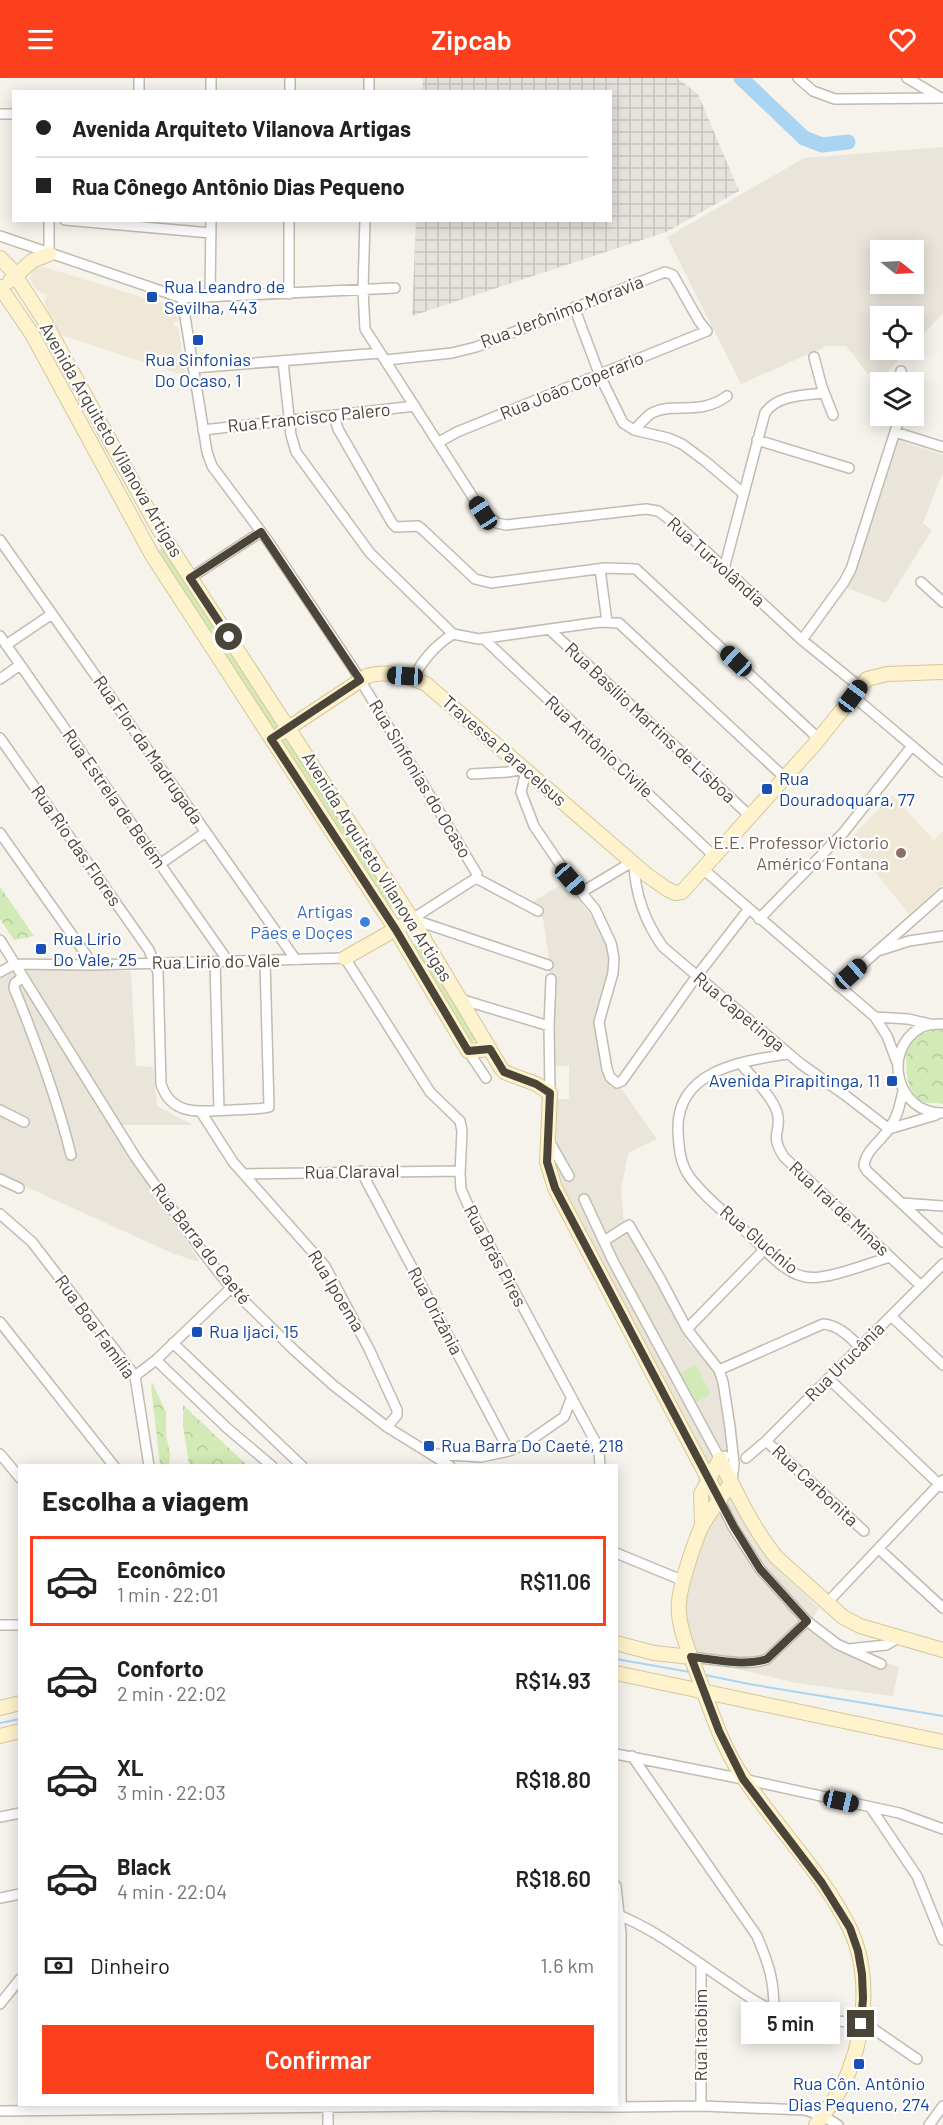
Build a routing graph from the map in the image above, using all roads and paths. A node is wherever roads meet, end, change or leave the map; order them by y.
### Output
1 (798, 78) edge
2 (907, 78) edge
3 (942, 98) edge
4 (49, 222) edge
5 (90, 222) edge
6 (211, 222) edge
7 (290, 222) edge
8 (365, 222) edge
9 (211, 233) junction
10 (0, 236) edge
11 (49, 254) junction
12 (0, 258) edge
13 (16, 276) junction
14 (0, 282) edge
15 (0, 287) edge
16 (395, 288) dead end
17 (363, 290) junction
18 (289, 294) junction
19 (210, 297) junction
20 (182, 298) junction
21 (574, 307) junction
22 (707, 331) joint
23 (383, 356) junction
24 (814, 357) dead end
25 (283, 362) junction
26 (193, 368) junction
27 (600, 376) junction
28 (824, 393) junction
29 (727, 396) dead end
30 (415, 406) junction
31 (334, 415) junction
32 (833, 415) dead end
33 (290, 420) junction
34 (897, 426) edge
35 (203, 430) junction
36 (634, 430) junction
37 (895, 432) junction
38 (757, 440) junction
39 (439, 442) junction
40 (943, 447) edge
41 (849, 468) dead end
42 (744, 494) junction
43 (261, 532) junction
44 (0, 540) edge
45 (600, 569) junction
46 (724, 569) junction
47 (190, 578) junction
48 (921, 582) dead end
49 (943, 602) edge
50 (52, 614) junction
51 (607, 622) junction
52 (549, 629) junction
53 (453, 634) junction
54 (0, 636) edge
55 (483, 638) junction
56 (802, 640) junction
57 (6, 645) junction
58 (20, 665) junction
59 (943, 672) edge
60 (414, 678) junction
61 (0, 679) edge
62 (360, 680) junction
63 (857, 692) junction
64 (288, 728) junction
65 (0, 738) edge
66 (271, 739) junction
67 (819, 739) junction
68 (912, 746) junction
69 (941, 769) edge
70 (525, 770) junction
71 (472, 774) dead end
72 (784, 777) junction
73 (750, 816) junction
74 (206, 832) junction
75 (0, 833) edge
76 (714, 856) junction
77 (633, 862) junction
78 (160, 864) junction
79 (703, 869) junction
80 (476, 878) junction
81 (582, 892) junction
82 (943, 893) edge
83 (748, 910) junction
84 (538, 911) dead end
85 (412, 919) junction
86 (759, 919) junction
87 (438, 928) junction
88 (396, 930) junction
89 (943, 936) edge
90 (0, 940) edge
91 (429, 948) junction
92 (877, 951) junction
93 (345, 958) junction
94 (296, 960) junction
95 (228, 961) junction
96 (265, 961) junction
97 (215, 962) junction
98 (156, 963) junction
99 (15, 964) junction
100 (90, 965) junction
101 (548, 965) dead end
102 (0, 972) edge
103 (696, 976) junction
104 (23, 977) junction
105 (551, 979) dead end
106 (838, 986) junction
107 (460, 999) junction
108 (875, 1017) junction
109 (932, 1024) junction
110 (943, 1024) edge
111 (549, 1026) junction
112 (490, 1049) junction
113 (468, 1051) junction
114 (788, 1054) junction
115 (740, 1063) junction
116 (898, 1065) junction
117 (486, 1078) dead end
118 (903, 1091) junction
119 (550, 1093) junction
120 (0, 1110) edge
121 (219, 1110) junction
122 (201, 1112) junction
123 (942, 1113) edge
124 (24, 1122) dead end
125 (889, 1129) junction
126 (548, 1139) junction
127 (71, 1155) dead end
128 (361, 1171) junction
129 (460, 1171) junction
130 (244, 1174) junction
131 (569, 1176) dead end
132 (0, 1179) edge
133 (19, 1188) dead end
134 (584, 1199) dead end
135 (902, 1203) junction
136 (943, 1206) edge
137 (0, 1214) edge
138 (603, 1241) junction
139 (943, 1242) edge
140 (765, 1249) junction
141 (890, 1257) junction
142 (593, 1259) junction
143 (613, 1261) junction
144 (943, 1264) edge
145 (921, 1286) junction
146 (231, 1288) junction
147 (891, 1316) junction
148 (0, 1322) edge
149 (687, 1329) junction
150 (173, 1343) junction
151 (860, 1347) junction
152 (156, 1360) junction
153 (943, 1365) edge
154 (719, 1370) junction
155 (135, 1376) junction
156 (829, 1379) junction
157 (570, 1399) junction
158 (564, 1418) junction
159 (387, 1427) junction
160 (587, 1429) junction
161 (766, 1441) junction
162 (509, 1451) junction
163 (0, 1454) edge
164 (433, 1454) junction
165 (727, 1456) junction
166 (463, 1457) junction
167 (746, 1458) dead end
168 (112, 1464) edge
169 (148, 1464) edge
170 (270, 1464) edge
171 (300, 1464) edge
172 (447, 1464) edge
173 (458, 1464) edge
174 (600, 1464) edge
175 (18, 1476) edge
176 (708, 1478) junction
177 (731, 1483) junction
178 (942, 1484) edge
179 (720, 1501) junction
180 (702, 1526) junction
181 (864, 1532) dead end
182 (879, 1549) junction
183 (618, 1554) edge
184 (684, 1581) junction
185 (827, 1603) junction
186 (943, 1608) edge
187 (807, 1621) junction
188 (0, 1625) edge
189 (18, 1625) edge
190 (898, 1638) junction
191 (618, 1644) edge
192 (942, 1649) edge
193 (848, 1650) junction
194 (692, 1659) junction
195 (881, 1664) dead end
196 (618, 1673) edge
197 (701, 1684) junction
198 (18, 1704) edge
199 (0, 1708) edge
200 (18, 1732) edge
201 (0, 1736) edge
202 (943, 1742) edge
203 (618, 1754) edge
204 (632, 1756) junction
205 (743, 1779) junction
206 (871, 1808) junction
207 (18, 1813) edge
208 (0, 1817) edge
209 (943, 1828) edge
210 (18, 1894) edge
211 (0, 1898) edge
212 (618, 1915) edge
213 (943, 1940) edge
214 (701, 1964) junction
215 (18, 1982) edge
216 (0, 2004) edge
217 (774, 2011) junction
218 (861, 2024) junction
219 (917, 2059) dead end
220 (305, 2106) edge
221 (339, 2106) edge
222 (582, 2106) edge
223 (701, 2106) junction
224 (943, 2106) edge
225 (328, 2107) junction
226 (621, 2107) junction
227 (29, 2108) edge
228 (0, 2111) edge
229 (820, 2120) edge
230 (328, 2125) edge
231 (838, 2125) edge
232 (929, 2125) edge

1 - 3 street
2 - 3 street
4 - 11 street
5 - 9 street
6 - 9 street
7 - 18 street
8 - 17 street, Rua Turvolândia
9 - 19 street
10 - 11 street
11 - 13 main road
11 - 20 street
12 - 13 main road, Avenida Arquiteto Vilanova Artigas
13 - 14 main road
13 - 47 main road, Avenida Arquiteto Vilanova Artigas
15 - 66 main road, Avenida Arquiteto Vilanova Artigas
16 - 17 street
17 - 18 street
17 - 23 street, Rua Turvolândia
18 - 19 street
19 - 20 street
20 - 26 street, Rua Sinfonias do Ocaso
21 - 22 street, Rua Jerônimo Moravia
21 - 23 street, Rua Jerônimo Moravia
21 - 27 street
22 - 27 street, Rua João Coperario
23 - 25 street, Rua Jerônimo Moravia
23 - 30 street, Rua Turvolândia
24 - 28 street
25 - 26 street, Rua Jerônimo Moravia
25 - 33 street
26 - 35 street, Rua Sinfonias do Ocaso
27 - 36 street
27 - 39 street, Rua João Coperario
28 - 32 street
28 - 38 street
29 - 36 street
30 - 31 street, Rua Francisco Palero
30 - 39 street, Rua Turvolândia
31 - 33 street, Rua Francisco Palero
31 - 45 street
33 - 35 street, Rua Francisco Palero
33 - 53 street
34 - 37 street
35 - 43 street, Rua Sinfonias do Ocaso
36 - 42 street
37 - 40 street
37 - 56 street
38 - 41 street
38 - 42 street
39 - 46 street, Rua Turvolândia
42 - 46 street
43 - 47 street
43 - 62 street, Rua Sinfonias do Ocaso
44 - 50 street, Rua Flor da Madrugada
45 - 51 street
45 - 67 street
46 - 56 street, Rua Turvolândia
47 - 64 main road, Avenida Arquiteto Vilanova Artigas
48 - 49 street
50 - 57 street
50 - 74 street, Rua Flor da Madrugada
51 - 52 street
51 - 72 street
52 - 55 street
52 - 73 street, Rua Basílio Martins de Lisboa
53 - 55 street
53 - 60 street
54 - 57 street, Rua Estrela de Belém
55 - 76 street, Rua Antônio Civile
56 - 63 street, Rua Turvolândia
57 - 58 street, Rua Estrela de Belém
58 - 61 street
58 - 78 street, Rua Estrela de Belém
59 - 63 main road
60 - 62 main road, Travessa Paracelsus
60 - 70 main road, Travessa Paracelsus
62 - 64 main road
62 - 80 street, Rua Sinfonias do Ocaso
63 - 67 main road
63 - 68 street, Rua Turvolândia
64 - 66 main road
64 - 85 main road, Avenida Arquiteto Vilanova Artigas
65 - 98 street, Rua Rio das Flores
66 - 88 main road, Avenida Arquiteto Vilanova Artigas
67 - 72 main road
68 - 69 street, Rua Turvolândia
68 - 86 street
70 - 71 street
70 - 77 main road, Travessa Paracelsus
70 - 81 street
72 - 73 main road
73 - 76 main road
74 - 78 street
74 - 94 street, Rua Flor da Madrugada
75 - 100 street
76 - 79 main road
77 - 79 main road, Travessa Paracelsus
77 - 81 street
77 - 103 street, Rua Capetinga
78 - 95 street, Rua Estrela de Belém
79 - 83 street
80 - 84 street
80 - 85 street
81 - 103 street
82 - 92 street
83 - 86 street
83 - 103 street
85 - 87 street
85 - 88 main road
85 - 91 main road, Avenida Arquiteto Vilanova Artigas
86 - 106 street
87 - 91 street
87 - 101 street
88 - 93 main road
88 - 113 main road, Avenida Arquiteto Vilanova Artigas
89 - 92 street
90 - 99 street, Rua Barra do Caeté
91 - 107 main road, Avenida Arquiteto Vilanova Artigas
92 - 106 street
93 - 94 street, Rua Lirio do Vale
93 - 129 street, Rua Brás Pires
94 - 96 street, Rua Lirio do Vale
95 - 96 street, Rua Lirio do Vale
95 - 97 street, Rua Lirio do Vale
96 - 121 street, Rua Rio das Flores
97 - 98 street, Rua Lirio do Vale
97 - 121 street
98 - 100 street, Rua Lirio do Vale
98 - 122 street, Rua Rio das Flores
99 - 100 street, Rua Lirio do Vale
99 - 102 street
99 - 104 street, Rua Barra do Caeté
103 - 114 street, Rua Capetinga
104 - 127 street
104 - 146 street, Rua Barra do Caeté
105 - 111 street
106 - 108 street
107 - 111 street
107 - 112 main road, Avenida Arquiteto Vilanova Artigas
108 - 109 street
108 - 116 street
109 - 110 street
109 - 116 street
111 - 119 street
112 - 113 main road
112 - 119 main road, Avenida Arquiteto Vilanova Artigas
113 - 117 street, Avenida Arquiteto Vilanova Artigas
114 - 115 street
114 - 125 street, Rua Capetinga
115 - 140 street, Rua Glucínio
115 - 141 street, Rua Iraí de Minas
116 - 118 street
118 - 123 street
118 - 125 street
119 - 126 main road
120 - 124 street
121 - 122 street, Rua Rio das Flores
122 - 130 street, Rua Ipoema
123 - 125 street
125 - 135 street
126 - 131 street
126 - 142 main road
128 - 129 street, Rua Claraval
128 - 130 street, Rua Claraval
128 - 162 street, Rua Orizânia
129 - 157 street, Rua Brás Pires
130 - 159 street, Rua Ipoema
132 - 133 street
134 - 138 street
135 - 136 street
135 - 139 street
137 - 155 street, Rua Boa Família
138 - 143 street
138 - 149 street
140 - 141 street, Rua Glucínio
140 - 149 street
141 - 145 street, Rua Iraí de Minas
142 - 143 street
142 - 176 main road
143 - 165 street
144 - 145 street, Rua Urucânia
145 - 147 street, Rua Urucânia
146 - 150 street
146 - 159 street, Rua Barra do Caeté
147 - 151 street, Rua Urucânia
147 - 153 street
148 - 168 street
149 - 154 street
150 - 152 street
150 - 171 street
151 - 154 street
151 - 156 street, Rua Urucânia
152 - 155 street
152 - 170 street
154 - 165 street
155 - 169 street, Rua Boa Família
156 - 161 street, Rua Urucânia
156 - 178 street
157 - 158 street
157 - 160 street, Rua Brás Pires
158 - 160 street
158 - 162 street
159 - 164 street, Rua Barra do Caeté
160 - 174 street, Rua Brás Pires
161 - 167 street, Rua Urucânia
161 - 181 street, Rua Carbonita
162 - 166 street
163 - 175 street
164 - 166 street
164 - 172 street, Rua Barra do Caeté
165 - 176 main road
165 - 177 main road
166 - 173 street
176 - 179 main road
176 - 180 main road
177 - 179 main road
177 - 185 main road
178 - 182 street
179 - 180 main road
179 - 187 street
180 - 184 main road
182 - 185 street
182 - 186 street
183 - 184 street
184 - 194 main road
185 - 190 main road
187 - 193 street
187 - 194 street
188 - 189 street
190 - 192 main road
190 - 193 street
191 - 194 main road
193 - 195 street
194 - 197 main road
196 - 197 main road
197 - 202 main road
197 - 205 main road
198 - 199 main road
200 - 201 main road
203 - 204 street
204 - 205 street
204 - 217 street
205 - 206 street
205 - 218 main road
206 - 209 street
206 - 213 street
207 - 208 street
210 - 211 street
212 - 214 street
212 - 226 street
214 - 217 street
214 - 223 street, Rua Itaobim
215 - 216 street
217 - 218 street
218 - 219 street
218 - 229 main road
220 - 225 street
220 - 227 street
221 - 225 street
222 - 226 street
223 - 226 street
223 - 229 street
224 - 232 street
225 - 230 street
227 - 228 street
229 - 231 street

